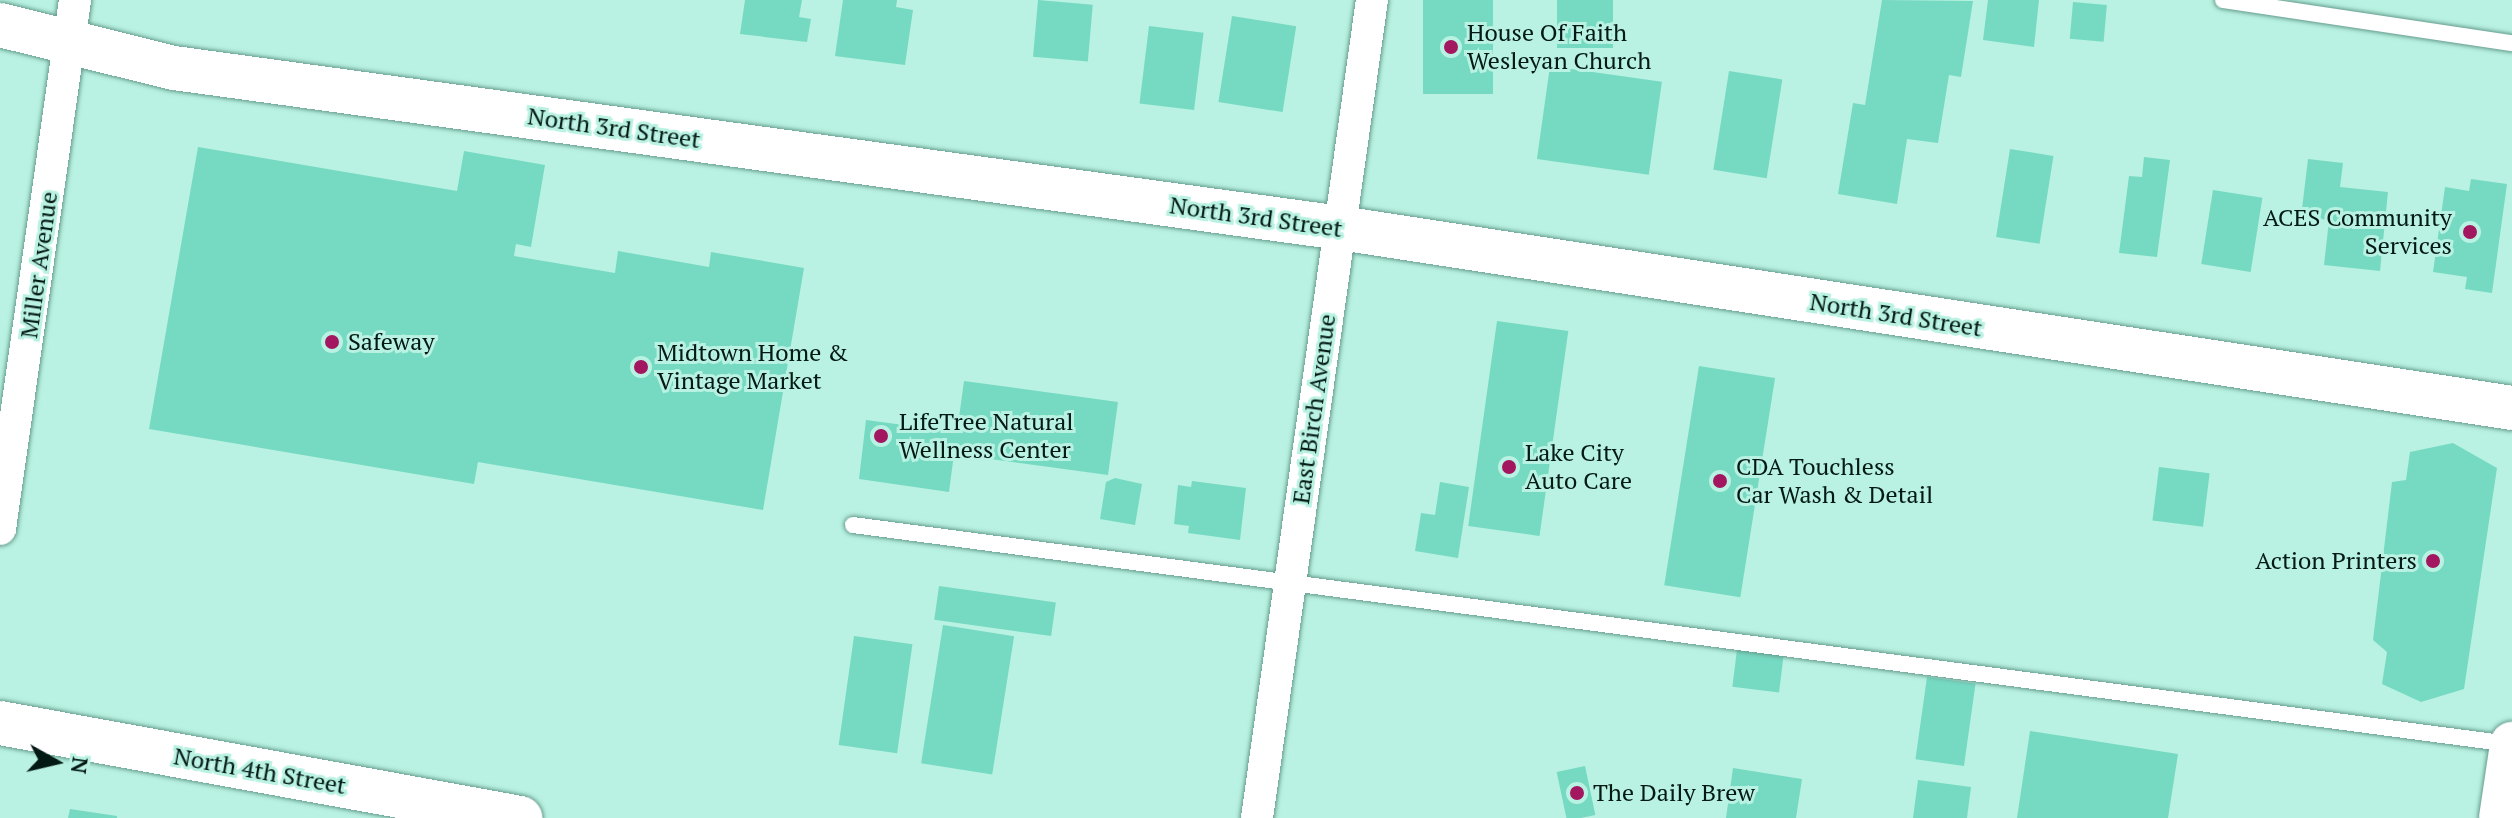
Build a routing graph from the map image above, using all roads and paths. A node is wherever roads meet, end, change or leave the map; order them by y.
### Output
1 (1372, 0) edge
2 (2223, 0) edge
3 (72, 21) edge
4 (0, 25) edge
5 (2512, 43) edge
6 (1340, 228) junction
7 (12, 368) edge
8 (2512, 408) edge
9 (853, 525) dead end
10 (0, 529) edge
11 (1290, 583) junction
12 (0, 723) edge
13 (2512, 744) edge
14 (520, 818) edge
15 (1257, 818) edge
16 (2501, 818) edge

1 - 6 street, East Birch Avenue
2 - 5 lane
3 - 4 main road, North 3rd Street
3 - 6 main road, North 3rd Street
3 - 7 street, Miller Avenue
6 - 8 main road, North 3rd Street
6 - 11 street, East Birch Avenue
7 - 10 street, Miller Avenue
9 - 11 lane
11 - 13 lane
11 - 15 street, East Birch Avenue
12 - 14 main road, North 4th Street
13 - 16 main road

